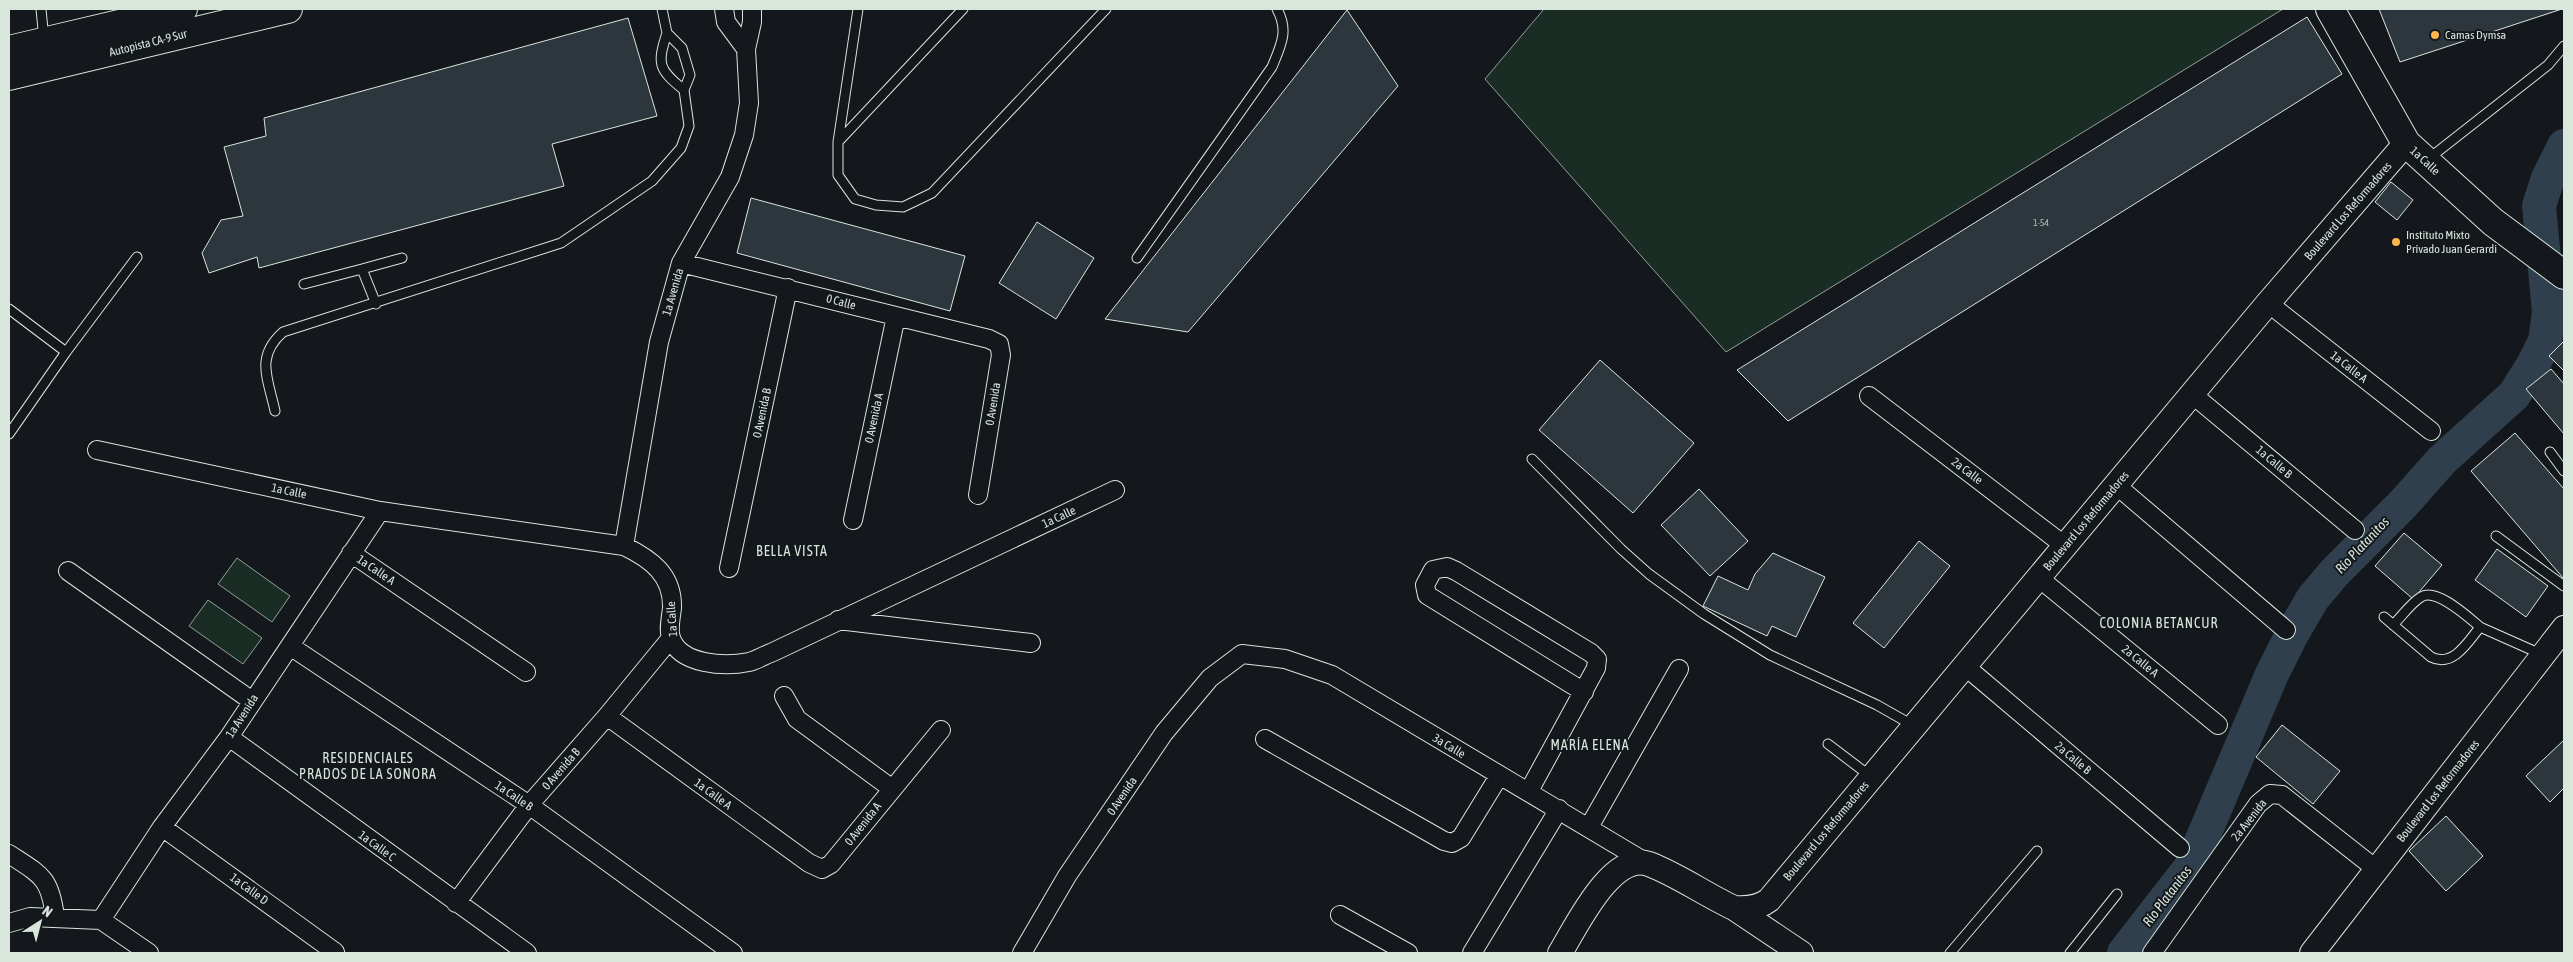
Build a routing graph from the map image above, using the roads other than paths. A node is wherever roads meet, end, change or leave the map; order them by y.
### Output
1 (42, 9) edge
2 (183, 9) edge
3 (288, 9) edge
4 (662, 9) edge
5 (724, 9) edge
6 (752, 9) edge
7 (858, 9) edge
8 (963, 9) edge
9 (1106, 9) edge
10 (1277, 9) edge
11 (2330, 9) edge
12 (667, 33) junction
13 (44, 42) junction
14 (2564, 46) edge
15 (746, 49) junction
16 (9, 50) edge
17 (9, 76) edge
18 (684, 90) junction
19 (838, 142) junction
20 (2416, 153) junction
21 (137, 257) dead end
22 (402, 258) dead end
23 (1137, 258) dead end
24 (681, 263) junction
25 (362, 269) junction
26 (2558, 270) edge
27 (304, 284) dead end
28 (788, 288) junction
29 (2268, 303) junction
30 (376, 304) junction
31 (9, 308) edge
32 (896, 316) junction
33 (999, 344) joint
34 (66, 352) junction
35 (2192, 394) junction
36 (1869, 396) dead end
37 (275, 411) dead end
38 (2431, 431) dead end
39 (9, 434) edge
40 (97, 450) dead end
41 (2550, 452) dead end
42 (1532, 459) dead end
43 (2564, 471) edge
44 (2116, 485) junction
45 (1115, 490) dead end
46 (978, 494) dead end
47 (380, 511) junction
48 (853, 520) dead end
49 (2355, 530) dead end
50 (2496, 536) dead end
51 (624, 546) junction
52 (2064, 546) junction
53 (351, 553) junction
54 (729, 568) dead end
55 (68, 571) dead end
56 (2039, 578) junction
57 (2564, 586) edge
58 (2384, 617) dead end
59 (838, 620) junction
60 (2393, 625) junction
61 (2480, 626) junction
62 (2564, 628) edge
63 (2286, 630) dead end
64 (670, 638) junction
65 (1031, 643) dead end
66 (290, 646) junction
67 (1242, 654) joint
68 (2543, 656) junction
69 (1966, 667) junction
70 (1679, 669) dead end
71 (526, 672) dead end
72 (1584, 692) junction
73 (784, 696) dead end
74 (252, 701) junction
75 (607, 716) junction
76 (2218, 725) dead end
77 (1914, 726) junction
78 (941, 730) dead end
79 (228, 737) junction
80 (1265, 739) dead end
81 (1828, 744) dead end
82 (1499, 776) junction
83 (1872, 777) junction
84 (891, 788) junction
85 (1529, 791) junction
86 (529, 805) junction
87 (1559, 810) junction
88 (162, 826) junction
89 (1589, 827) junction
90 (2180, 848) dead end
91 (2037, 850) dead end
92 (9, 854) edge
93 (1647, 863) junction
94 (822, 869) joint
95 (2376, 869) junction
96 (2117, 894) dead end
97 (1769, 900) junction
98 (456, 903) junction
99 (1734, 908) junction
100 (1340, 916) dead end
101 (55, 917) junction
102 (101, 920) junction
103 (9, 923) edge
104 (1773, 934) junction
105 (335, 952) dead end
106 (149, 953) edge
107 (527, 953) edge
108 (732, 953) edge
109 (1022, 953) edge
110 (1408, 953) edge
111 (1472, 953) edge
112 (1560, 953) edge
113 (1801, 953) edge
114 (1950, 953) edge
115 (2070, 953) edge
116 (2152, 953) edge
117 (2312, 953) edge

1 - 13 lane
2 - 13 main road, Autopista CA-9 Sur
3 - 17 main road, Autopista CA-9 Sur
4 - 12 lane
5 - 15 street
6 - 15 street, 1a Avenida
7 - 19 lane
8 - 19 lane
9 - 19 lane
10 - 23 lane
11 - 20 main road, 1a Calle
12 - 18 lane
12 - 18 lane
13 - 16 main road, Autopista CA-9 Sur
14 - 20 lane
15 - 24 street, 1a Avenida
18 - 30 lane
20 - 26 main road, 1a Calle
20 - 29 main road, Boulevard Los Reformadores
21 - 34 lane
22 - 25 lane
24 - 28 street, 0 Calle
24 - 51 street, 1a Avenida
25 - 27 lane
25 - 30 lane
28 - 32 street, 0 Calle
28 - 54 street, 0 Avenida B
29 - 35 main road, Boulevard Los Reformadores
29 - 38 street, 1a Calle A
30 - 37 lane
31 - 34 lane
32 - 33 street, 0 Calle
32 - 48 street, 0 Avenida A
33 - 46 street, 0 Avenida
34 - 39 lane
35 - 44 main road, Boulevard Los Reformadores
35 - 49 street, 1a Calle B
36 - 52 street, 2a Calle
40 - 47 street, 1a Calle
41 - 43 lane
42 - 77 lane
44 - 52 main road, Boulevard Los Reformadores
44 - 63 street
45 - 59 street, 1a Calle
47 - 51 street, 1a Calle
47 - 53 street, 1a Avenida
50 - 57 lane
51 - 64 street, 1a Calle
52 - 56 main road, Boulevard Los Reformadores
53 - 66 street, 1a Avenida
53 - 71 street, 1a Calle A
55 - 74 street
56 - 69 main road, Boulevard Los Reformadores
56 - 76 street, 2a Calle A
58 - 60 lane
59 - 64 street, 1a Calle
59 - 65 street
60 - 61 lane
60 - 61 lane
61 - 68 lane
62 - 68 main road, Boulevard Los Reformadores
64 - 75 street, 0 Avenida B
66 - 74 street, 1a Avenida
66 - 86 street, 1a Calle B
67 - 82 street, 3a Calle
67 - 109 street, 0 Avenida
68 - 95 main road, Boulevard Los Reformadores
69 - 77 main road, Boulevard Los Reformadores
69 - 90 street, 2a Calle B
70 - 89 street
72 - 72 street
72 - 85 street
73 - 84 street
74 - 79 street, 1a Avenida
75 - 86 street, 0 Avenida B
75 - 94 street, 1a Calle A
77 - 83 main road, Boulevard Los Reformadores
78 - 84 street, 0 Avenida A
79 - 88 street, 1a Avenida
79 - 98 street, 1a Calle C
80 - 82 street
81 - 83 lane
82 - 85 street, 3a Calle
83 - 97 main road, Boulevard Los Reformadores
84 - 94 street, 0 Avenida A
85 - 87 street, 3a Calle
86 - 98 street, 0 Avenida B
86 - 108 street, 1a Calle B
87 - 89 street, 3a Calle
87 - 111 street
88 - 102 street, 1a Avenida
88 - 105 street, 1a Calle D
89 - 93 street, 3a Calle
91 - 114 lane
92 - 101 street
93 - 99 main road
93 - 112 main road
95 - 116 street, 2a Avenida
95 - 117 main road, Boulevard Los Reformadores
96 - 115 lane
97 - 99 main road, Boulevard Los Reformadores
97 - 104 main road
98 - 107 street, 1a Calle C
99 - 104 main road
100 - 110 street
101 - 102 street
101 - 103 street
102 - 106 street
104 - 113 main road

